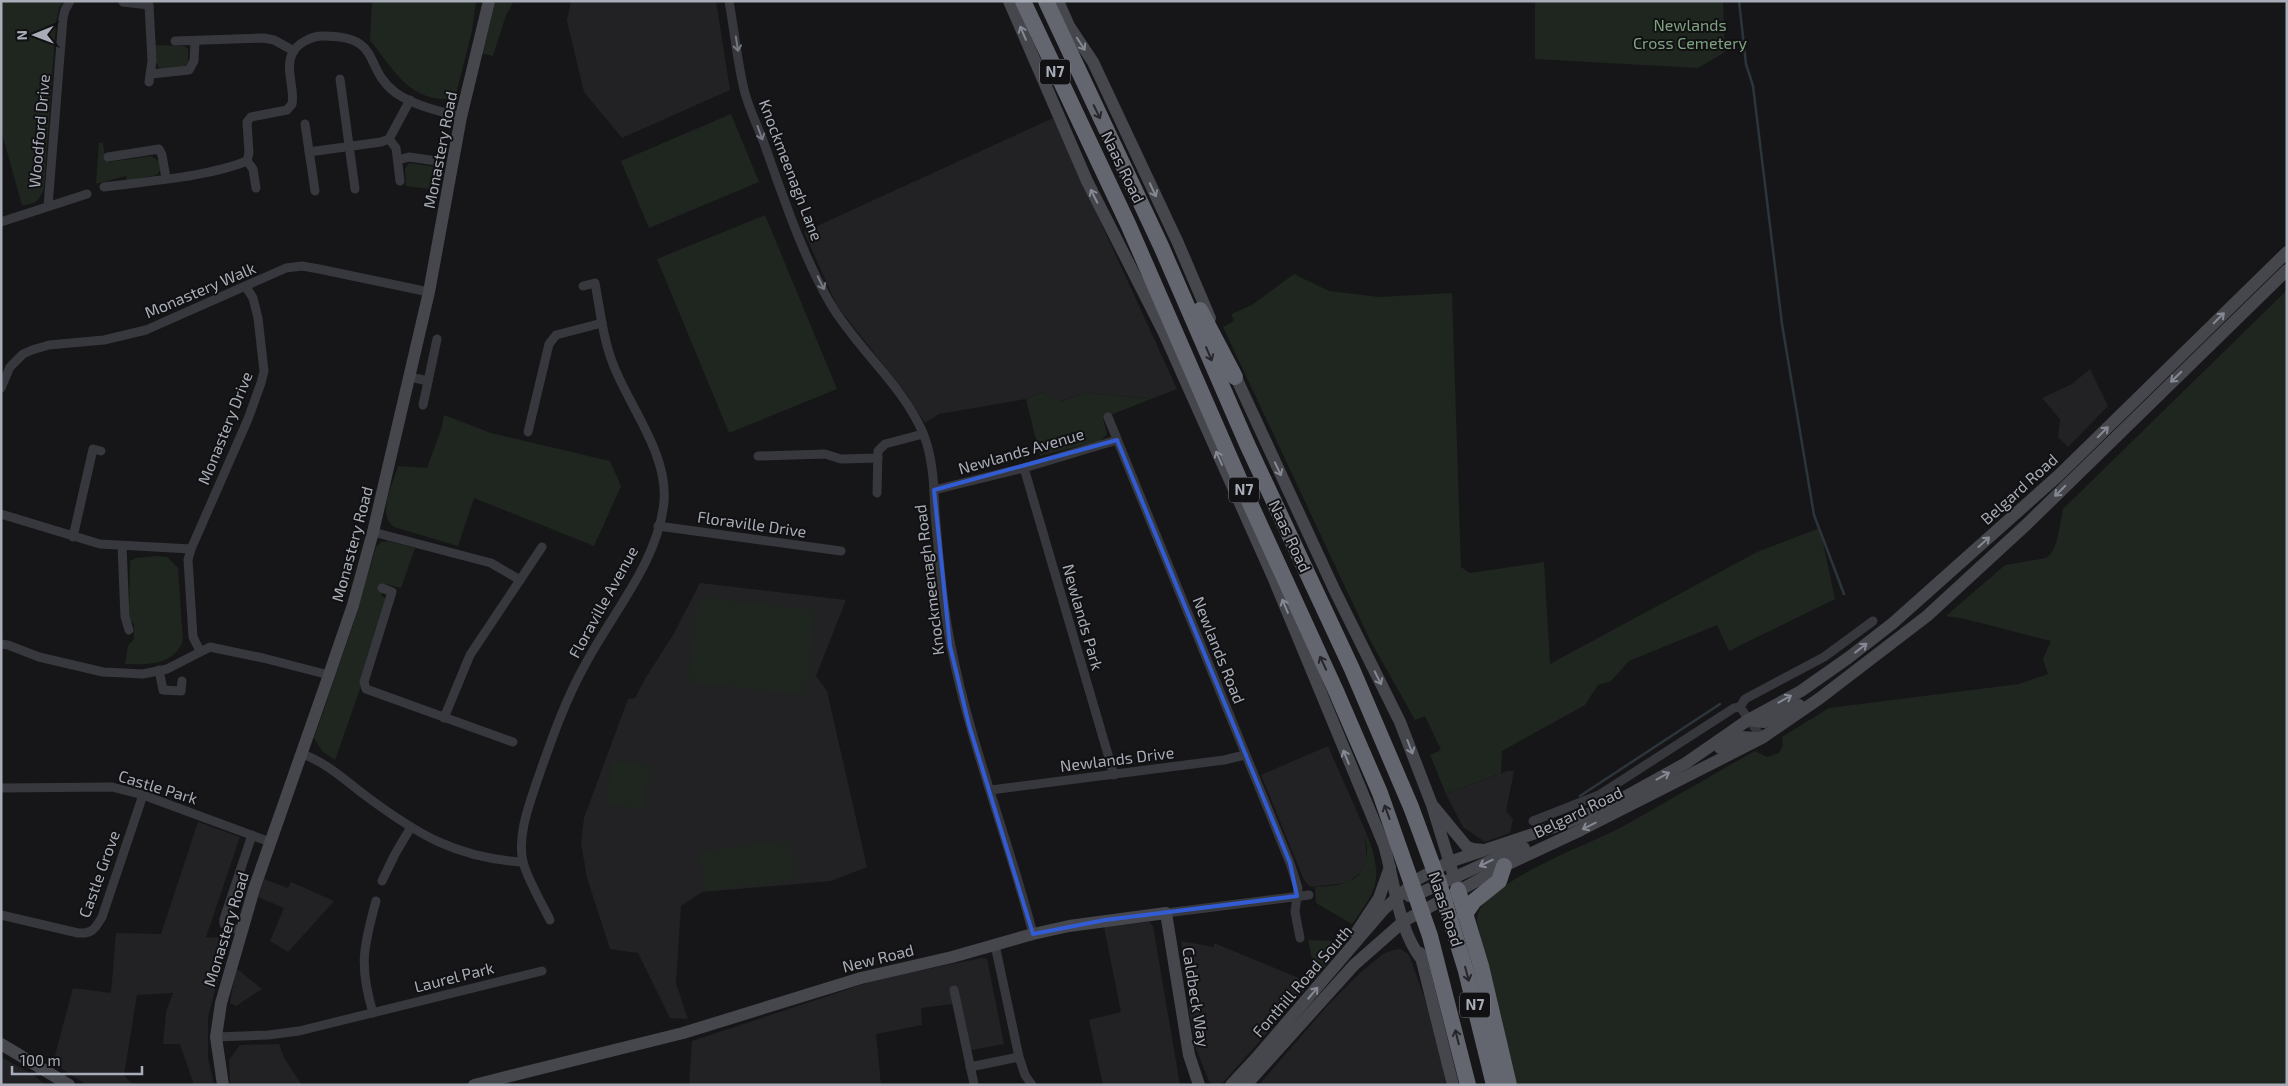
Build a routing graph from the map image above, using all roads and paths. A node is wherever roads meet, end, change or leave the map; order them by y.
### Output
1 (70, 1) edge
2 (489, 1) edge
3 (729, 1) edge
4 (1009, 1) edge
5 (1023, 1) edge
6 (1046, 1) edge
7 (1058, 1) edge
8 (123, 2) edge
9 (175, 41) dead end
10 (195, 42) junction
11 (294, 51) junction
12 (340, 79) dead end
13 (410, 100) junction
14 (461, 117) junction
15 (306, 124) dead end
16 (1079, 124) junction
17 (389, 139) junction
18 (350, 146) junction
19 (309, 152) junction
20 (108, 157) dead end
21 (398, 160) junction
22 (247, 161) junction
23 (437, 161) dead end
24 (166, 178) junction
25 (400, 182) dead end
26 (104, 187) dead end
27 (256, 188) dead end
28 (355, 189) dead end
29 (315, 191) dead end
30 (87, 194) dead end
31 (48, 206) junction
32 (1, 222) edge
33 (1161, 246) junction
34 (2287, 252) edge
35 (2287, 270) edge
36 (2259, 278) junction
37 (583, 286) dead end
38 (246, 287) junction
39 (2268, 288) junction
40 (429, 292) junction
41 (602, 323) junction
42 (1164, 333) junction
43 (437, 339) dead end
44 (865, 350) joint
45 (410, 377) junction
46 (1235, 377) junction
47 (428, 381) junction
48 (1, 388) edge
49 (424, 405) dead end
50 (1108, 417) dead end
51 (528, 432) dead end
52 (923, 434) junction
53 (1117, 440) junction
54 (101, 451) dead end
55 (758, 456) dead end
56 (878, 458) junction
57 (1024, 468) junction
58 (934, 490) junction
59 (877, 492) dead end
60 (1, 514) edge
61 (658, 526) junction
62 (373, 532) junction
63 (73, 537) junction
64 (122, 546) junction
65 (542, 547) dead end
66 (191, 549) junction
67 (842, 551) dead end
68 (520, 580) junction
69 (382, 588) dead end
70 (1874, 621) dead end
71 (129, 630) dead end
72 (1, 644) edge
73 (200, 651) junction
74 (159, 670) junction
75 (329, 675) junction
76 (182, 681) dead end
77 (1820, 698) junction
78 (1740, 707) junction
79 (444, 718) junction
80 (1748, 720) junction
81 (1762, 738) junction
82 (513, 742) dead end
83 (302, 754) junction
84 (1245, 755) junction
85 (1686, 763) junction
86 (1114, 775) junction
87 (1, 788) edge
88 (991, 790) junction
89 (144, 795) junction
90 (1432, 805) junction
91 (1533, 821) dead end
92 (411, 827) junction
93 (252, 836) junction
94 (1566, 836) junction
95 (270, 842) junction
96 (1489, 850) junction
97 (523, 862) junction
98 (1397, 862) junction
99 (1449, 862) junction
100 (1504, 866) junction
101 (382, 881) dead end
102 (1456, 884) junction
103 (1402, 893) junction
104 (1309, 895) dead end
105 (1297, 896) junction
106 (376, 901) dead end
107 (1166, 913) junction
108 (1465, 914) junction
109 (1, 915) edge
110 (1407, 919) junction
111 (550, 920) dead end
112 (241, 932) junction
113 (1033, 934) junction
114 (1300, 938) dead end
115 (1383, 938) junction
116 (1411, 941) junction
117 (995, 945) junction
118 (1341, 959) junction
119 (1422, 960) junction
120 (542, 971) dead end
121 (954, 990) dead end
122 (373, 1013) junction
123 (216, 1037) junction
124 (1, 1044) edge
125 (1019, 1058) junction
126 (970, 1067) junction
127 (974, 1084) edge
128 (69, 1085) edge
129 (223, 1085) edge
130 (474, 1085) edge
131 (1032, 1085) edge
132 (1199, 1085) edge
133 (1231, 1085) edge
134 (1246, 1085) edge
135 (1453, 1085) edge
136 (1468, 1085) edge
137 (1494, 1085) edge
138 (1509, 1085) edge

1 - 31 street, Woodford Drive
2 - 14 main road, Monastery Road
3 -> 44 street, Knockmeenagh Lane
42 -> 4 main road, Naas Road
5 - 16 highway, Naas Road / N7
6 -> 33 highway, Naas Road / N7
7 -> 46 main road
8 - 10 street
9 - 10 street
10 - 11 street
11 - 13 street
11 - 22 street
12 - 18 street
13 - 14 street
13 - 17 street
14 - 40 main road, Monastery Road
15 - 19 street
16 - 42 highway, N7
98 -> 16 highway, Naas Road / N7
17 - 18 street
17 - 21 street
18 - 19 street
18 - 28 street
19 - 29 street
20 - 24 street
21 - 23 street
21 - 25 street
22 - 24 street
22 - 27 street
24 - 26 street
30 - 31 street
31 - 32 street
33 - 46 highway
33 -> 137 highway, Naas Road / N7
34 - 36 main road, Belgard Road
35 - 39 main road, Belgard Road
36 - 39 main road
80 -> 36 main road, Belgard Road
37 - 41 street, Floraville Avenue
38 - 40 street, Monastery Walk
38 - 48 street, Monastery Walk
38 - 66 street, Monastery Drive
39 -> 77 main road, Belgard Road
40 - 45 main road, Monastery Road
41 - 51 street
41 - 61 street, Floraville Avenue
98 -> 42 main road, Naas Road
43 - 47 street
44 - 52 street, Knockmeenagh Road
45 - 47 street
45 - 62 main road, Monastery Road
46 -> 90 main road
47 - 49 street
50 - 53 street, Newlands Road
52 - 56 street
52 - 58 street, Knockmeenagh Road
53 - 57 street, Newlands Avenue
53 - 84 street, Newlands Road
54 - 63 street
55 - 56 street
56 - 59 street
57 - 58 street, Newlands Avenue
57 - 86 street, Newlands Park
58 - 88 street, Knockmeenagh Road
60 - 63 street
61 - 67 street, Floraville Drive
61 - 97 street, Floraville Avenue
62 - 68 street
62 - 75 main road, Monastery Road
63 - 64 street
64 - 66 street
64 - 71 street
65 - 68 street
66 - 73 street, Monastery Drive
68 - 79 street
69 - 79 street
70 - 78 street, Belgard Road
72 - 74 street
73 - 74 street
73 - 75 street
74 - 76 street
75 - 83 main road, Monastery Road
77 - 80 main road, Belgard Road
77 - 81 main road, Belgard Road
78 - 80 street
78 - 91 street, Belgard Road
79 - 82 street
80 - 81 street
80 - 85 main road, Belgard Road
81 - 85 main road, Belgard Road
81 -> 94 main road, Belgard Road
83 - 92 street
83 - 95 main road, Monastery Road
84 - 86 street, Newlands Drive
84 - 105 street, Newlands Road
96 -> 85 main road, Belgard Road
86 - 88 street, Newlands Drive
87 - 89 street, Castle Park
88 - 113 street, Knockmeenagh Road
89 - 93 street, Castle Park
89 - 109 street, Castle Grove
90 - 96 main road
90 - 99 main road
92 - 97 street
92 - 101 street
93 - 95 street, Castle Park
93 - 112 street
94 - 100 main road, Belgard Road
94 -> 102 main road
95 - 112 main road, Monastery Road
96 - 99 main road, Belgard Road
97 - 111 street, Floraville Avenue
98 - 103 main road, Naas Road
98 - 118 main road
136 -> 98 highway, Naas Road / N7
99 - 102 main road
99 - 103 main road, Belgard Road
100 - 102 main road, Belgard Road
100 - 108 highway
102 - 103 main road
102 - 108 highway
102 - 110 main road, Belgard Road
103 - 110 main road, Naas Road
103 - 118 main road, Fonthill Road South
104 - 105 street, New Road
105 - 107 street, New Road
105 - 114 street, Newlands Road
106 - 122 street
107 - 113 main road, New Road
107 - 132 main road, Caldbeck Way
108 - 138 highway
110 - 115 main road, Fonthill Road South
110 - 116 main road
110 - 119 main road
112 - 123 main road, Monastery Road
113 - 117 main road, New Road
115 - 116 main road
115 - 134 main road, Fonthill Road South
116 - 119 main road
117 - 125 street
117 - 130 main road, New Road
133 -> 118 main road, Fonthill Road South
119 - 135 main road
120 - 122 street, Laurel Park
121 - 126 street
122 - 123 street, Laurel Park
123 - 129 main road, Monastery Road
124 - 128 main road
125 - 126 street
125 - 131 street
126 - 127 street

